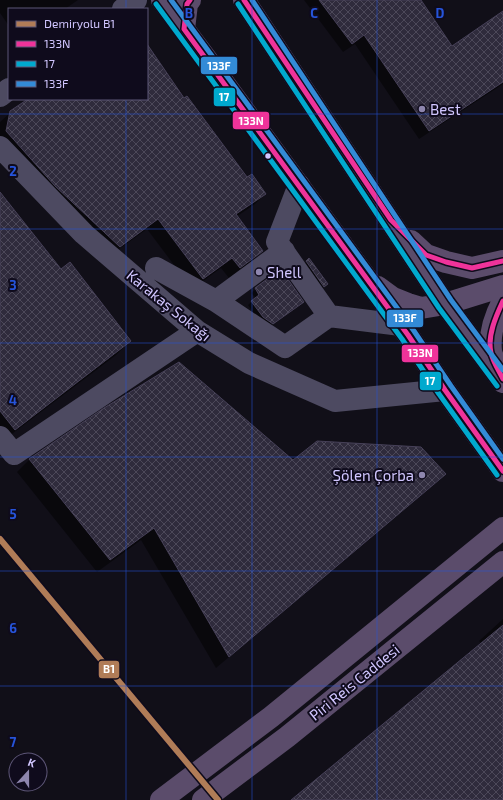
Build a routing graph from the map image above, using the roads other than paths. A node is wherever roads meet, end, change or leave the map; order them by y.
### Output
1 (136, 0) edge
2 (162, 0) edge
3 (190, 0) edge
4 (244, 0) edge
5 (124, 8) edge
6 (184, 29) junction
7 (8, 90) edge
8 (0, 96) edge
9 (0, 147) edge
10 (299, 185) junction
11 (390, 220) junction
12 (284, 251) junction
13 (503, 261) edge
14 (156, 268) dead end
15 (369, 281) junction
16 (503, 286) edge
17 (216, 301) junction
18 (503, 301) edge
19 (445, 304) junction
20 (329, 316) junction
21 (401, 325) junction
22 (197, 332) junction
23 (503, 379) edge
24 (503, 382) edge
25 (445, 390) junction
26 (0, 437) edge
27 (503, 471) edge
28 (503, 528) edge
29 (503, 562) edge
30 (161, 800) edge
31 (203, 800) edge

1 - 5 street
2 - 6 main road
3 - 6 main road
4 - 11 main road
6 - 10 main road
7 - 8 street
9 - 22 street, Karakaş Sokağı
10 - 12 street
10 - 15 main road
11 - 13 main road
11 - 19 main road
12 - 17 street
12 - 20 street
14 - 17 street
15 - 19 main road
15 - 21 main road
16 - 19 main road
17 - 20 street
18 - 23 main road
19 - 24 main road
20 - 21 street
21 - 25 main road
22 - 25 street, Karakaş Sokağı
22 - 26 street
25 - 27 main road
28 - 30 main road
29 - 31 main road, Piri Reis Caddesi

